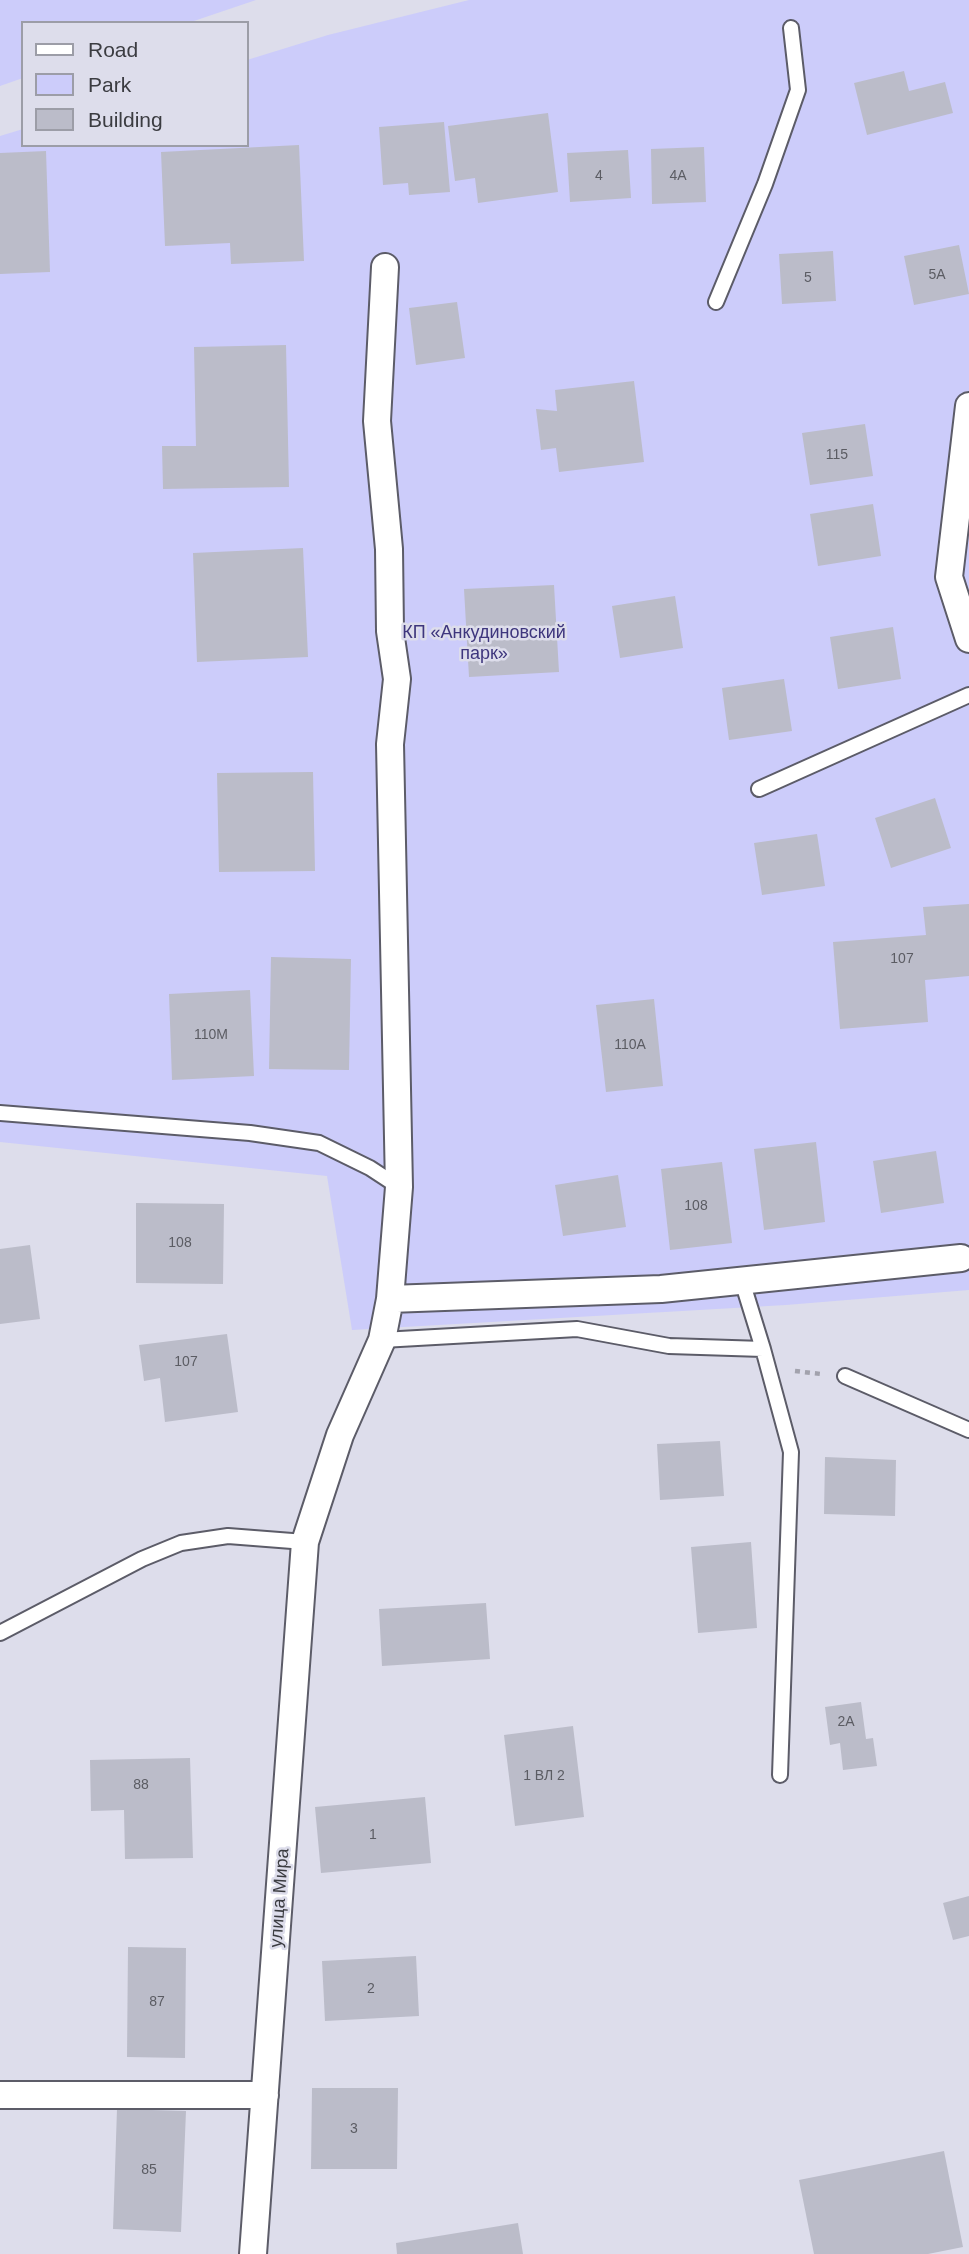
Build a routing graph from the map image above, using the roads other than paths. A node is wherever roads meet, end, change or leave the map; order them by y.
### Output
1 (791, 27) dead end
2 (385, 267) dead end
3 (716, 302) dead end
4 (969, 406) edge
5 (969, 639) edge
6 (969, 695) edge
7 (760, 789) dead end
8 (0, 1113) edge
9 (399, 1188) junction
10 (961, 1258) dead end
11 (741, 1281) junction
12 (390, 1299) junction
13 (382, 1340) junction
14 (763, 1349) junction
15 (845, 1376) road end
16 (969, 1430) edge
17 (305, 1542) junction
18 (0, 1633) edge
19 (780, 1775) dead end
20 (0, 2095) edge
21 (265, 2095) junction
22 (253, 2254) edge

1 - 3 lane
2 - 9 street, улица Мира
4 - 5 street
6 - 7 lane
8 - 9 lane
9 - 12 street, улица Мира
10 - 11 street
11 - 12 street
11 - 14 lane
12 - 13 street, улица Мира
13 - 14 lane
13 - 17 street, улица Мира
14 - 19 lane
15 - 16 lane
17 - 18 lane
17 - 21 street, улица Мира
20 - 21 street
21 - 22 street, улица Мира

